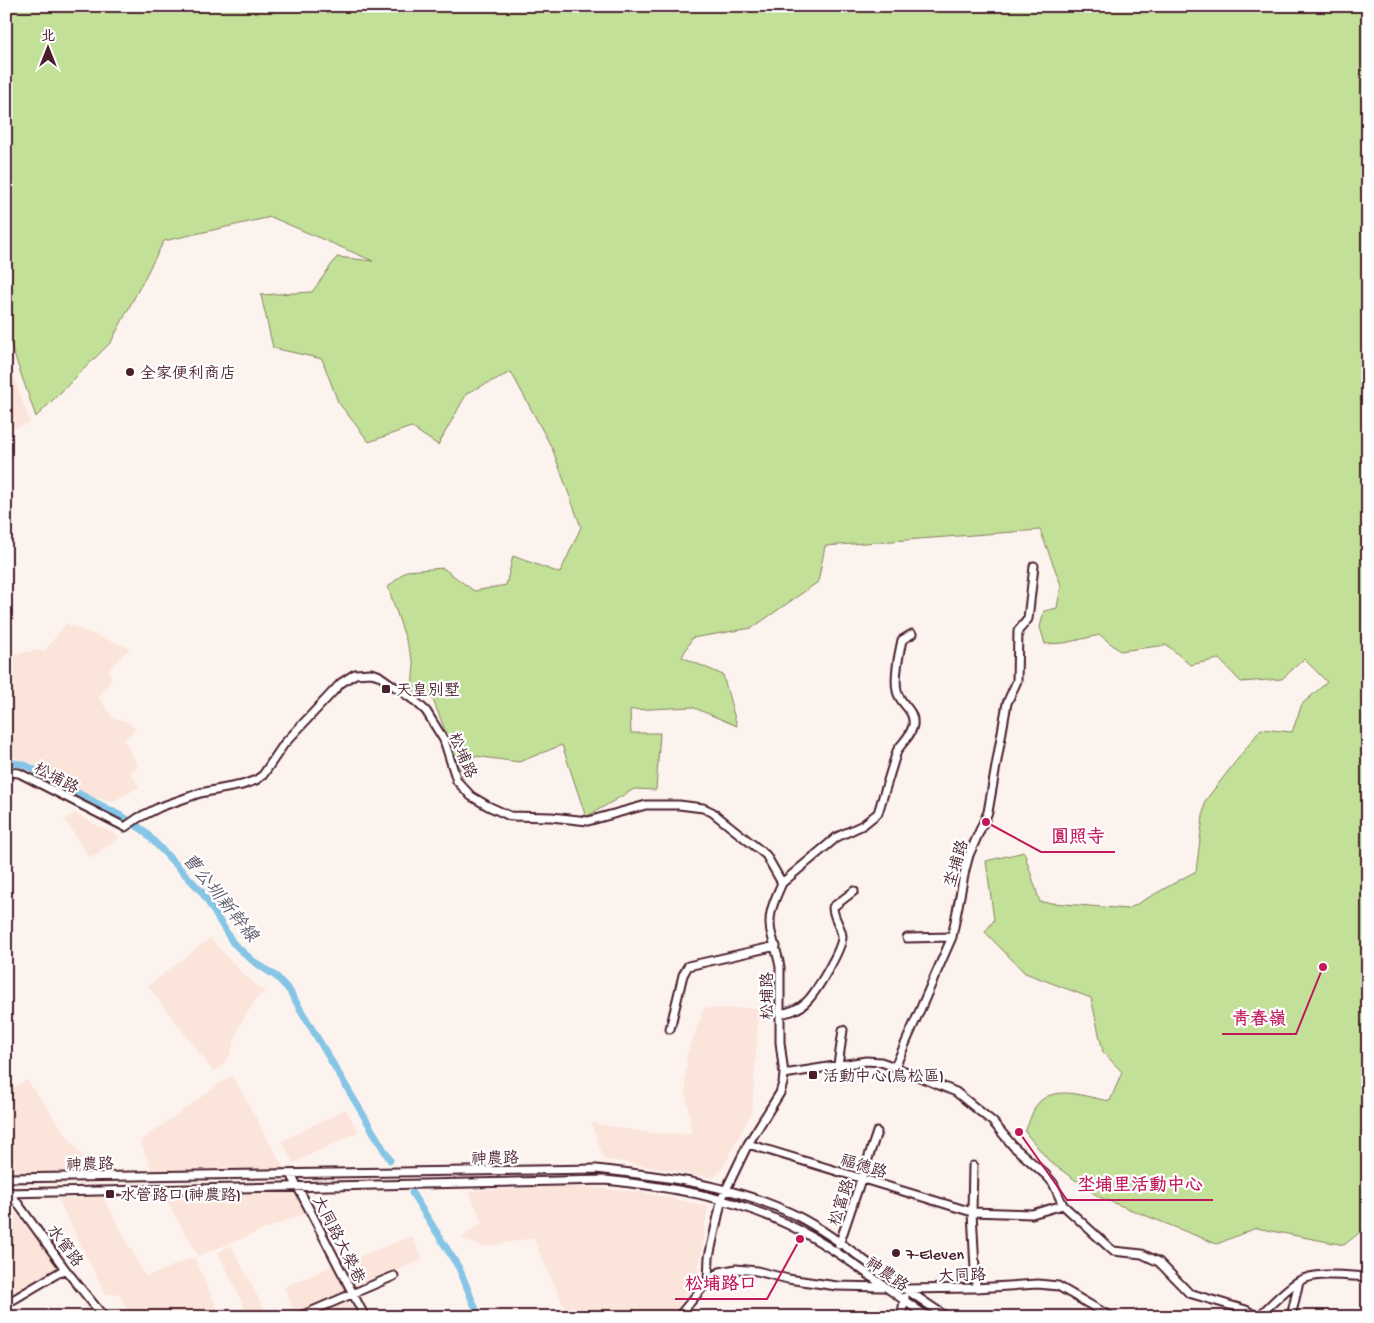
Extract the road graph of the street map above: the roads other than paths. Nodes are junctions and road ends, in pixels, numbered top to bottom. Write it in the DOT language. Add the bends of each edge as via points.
graph roads {
  1 [pos="1034,566"];
  2 [pos="912,634"];
  3 [pos="6,772"];
  4 [pos="782,883"];
  5 [pos="854,891"];
  6 [pos="952,937"];
  7 [pos="907,938"];
  8 [pos="776,946"];
  9 [pos="780,1014"];
  10 [pos="670,1029"];
  11 [pos="843,1030"];
  12 [pos="838,1065"];
  13 [pos="895,1067"];
  14 [pos="784,1074"];
  15 [pos="878,1132"];
  16 [pos="748,1144"];
  17 [pos="974,1166"];
  18 [pos="291,1174"];
  19 [pos="6,1178"];
  20 [pos="862,1179"];
  21 [pos="298,1186"];
  22 [pos="725,1190"];
  23 [pos="8,1192"];
  24 [pos="722,1198"];
  25 [pos="1063,1205"];
  26 [pos="972,1212"];
  27 [pos="841,1243"];
  28 [pos="835,1252"];
  29 [pos="65,1268"];
  30 [pos="394,1276"];
  31 [pos="1368,1277"];
  32 [pos="708,1281"];
  33 [pos="1299,1281"];
  34 [pos="884,1287"];
  35 [pos="976,1288"];
  36 [pos="905,1289"];
  37 [pos="352,1294"];
  38 [pos="904,1301"];
  39 [pos="6,1304"];
  40 [pos="104,1317"];
  41 [pos="298,1317"];
  42 [pos="365,1317"];
  43 [pos="678,1317"];
  44 [pos="901,1317"];
  45 [pos="928,1317"];
  46 [pos="947,1317"];
  47 [pos="1111,1317"];
  48 [pos="1258,1317"];
  49 [pos="1291,1317"];
  1 -- 6 [label="street, 坔埔路" via="1028,620 1018,631 1017,681 1007,703 988,812 969,855"];
  2 -- 4 [label="street" via="902,640 897,690 914,719 909,736 897,752 878,813 863,825 838,837"];
  3 -- 4 [label="street, 松埔路" via="19,773 126,827 160,807 200,793 256,780 284,744 341,683 355,674 371,673 426,711 444,740 457,781 470,796 497,811 510,816 588,821 646,805 703,808 766,855"];
  4 -- 8 [label="street, 松埔路" via="770,913"];
  5 -- 9 [label="street" via="833,907 842,942 826,971 807,1002"];
  6 -- 7 [label="street"];
  6 -- 13 [label="street, 坔埔路"];
  8 -- 9 [label="street, 松埔路" via="780,967"];
  8 -- 10 [label="street" via="688,966"];
  9 -- 14 [label="street, 松埔路"];
  11 -- 12 [label="street"];
  12 -- 13 [label="street" via="866,1061"];
  12 -- 14 [label="street"];
  13 -- 25 [label="street" via="956,1092 993,1122 1013,1146 1053,1183"];
  14 -- 16 [label="street, 松埔路" via="780,1093"];
  15 -- 20 [label="street, 松富路"];
  16 -- 20 [label="street, 福德路"];
  16 -- 22 [label="street, 松埔路"];
  17 -- 26 [label="street"];
  18 -- 19 [label="street, 神農路"];
  18 -- 21 [label="street, 大同路大榮巷"];
  18 -- 22 [label="street, 神農路" via="596,1169 658,1175"];
  20 -- 26 [label="street, 福德路"];
  20 -- 27 [label="street, 松富路"];
  21 -- 23 [label="street, 神農路"];
  21 -- 24 [label="street, 神農路" via="605,1180 657,1185"];
  21 -- 37 [label="street, 大同路大榮巷"];
  22 -- 24 [label="street, 松埔路"];
  22 -- 27 [label="street, 神農路" via="796,1216"];
  23 -- 29 [label="street, 水管路"];
  24 -- 28 [label="street, 神農路" via="790,1225"];
  24 -- 32 [label="street, 松埔路" via="709,1257"];
  25 -- 26 [label="street, 福德路" via="1032,1214"];
  25 -- 48 [label="street" via="1113,1251 1142,1254 1159,1262 1189,1293 1246,1310"];
  26 -- 35 [label="street"];
  27 -- 28 [label="street, 松富路"];
  27 -- 36 [label="street, 神農路"];
  28 -- 34 [label="street, 神農路"];
  29 -- 39 [label="street"];
  29 -- 40 [label="street, 水管路"];
  30 -- 37 [label="street"];
  31 -- 33 [label="street" via="1310,1276"];
  32 -- 34 [label="street, 大同路" via="720,1272 736,1269 837,1286"];
  32 -- 43 [label="street, 大同路"];
  33 -- 48 [label="street"];
  33 -- 49 [label="street"];
  34 -- 36 [label="street, 大同路"];
  34 -- 38 [label="street, 神農路"];
  35 -- 36 [label="street, 大同路"];
  35 -- 47 [label="street, 大同路" via="1058,1286"];
  36 -- 38 [label="street"];
  36 -- 46 [label="street, 神農路"];
  37 -- 41 [label="street"];
  37 -- 42 [label="street, 大同路大榮巷"];
  38 -- 44 [label="street"];
  38 -- 45 [label="street, 神農路"];
}
